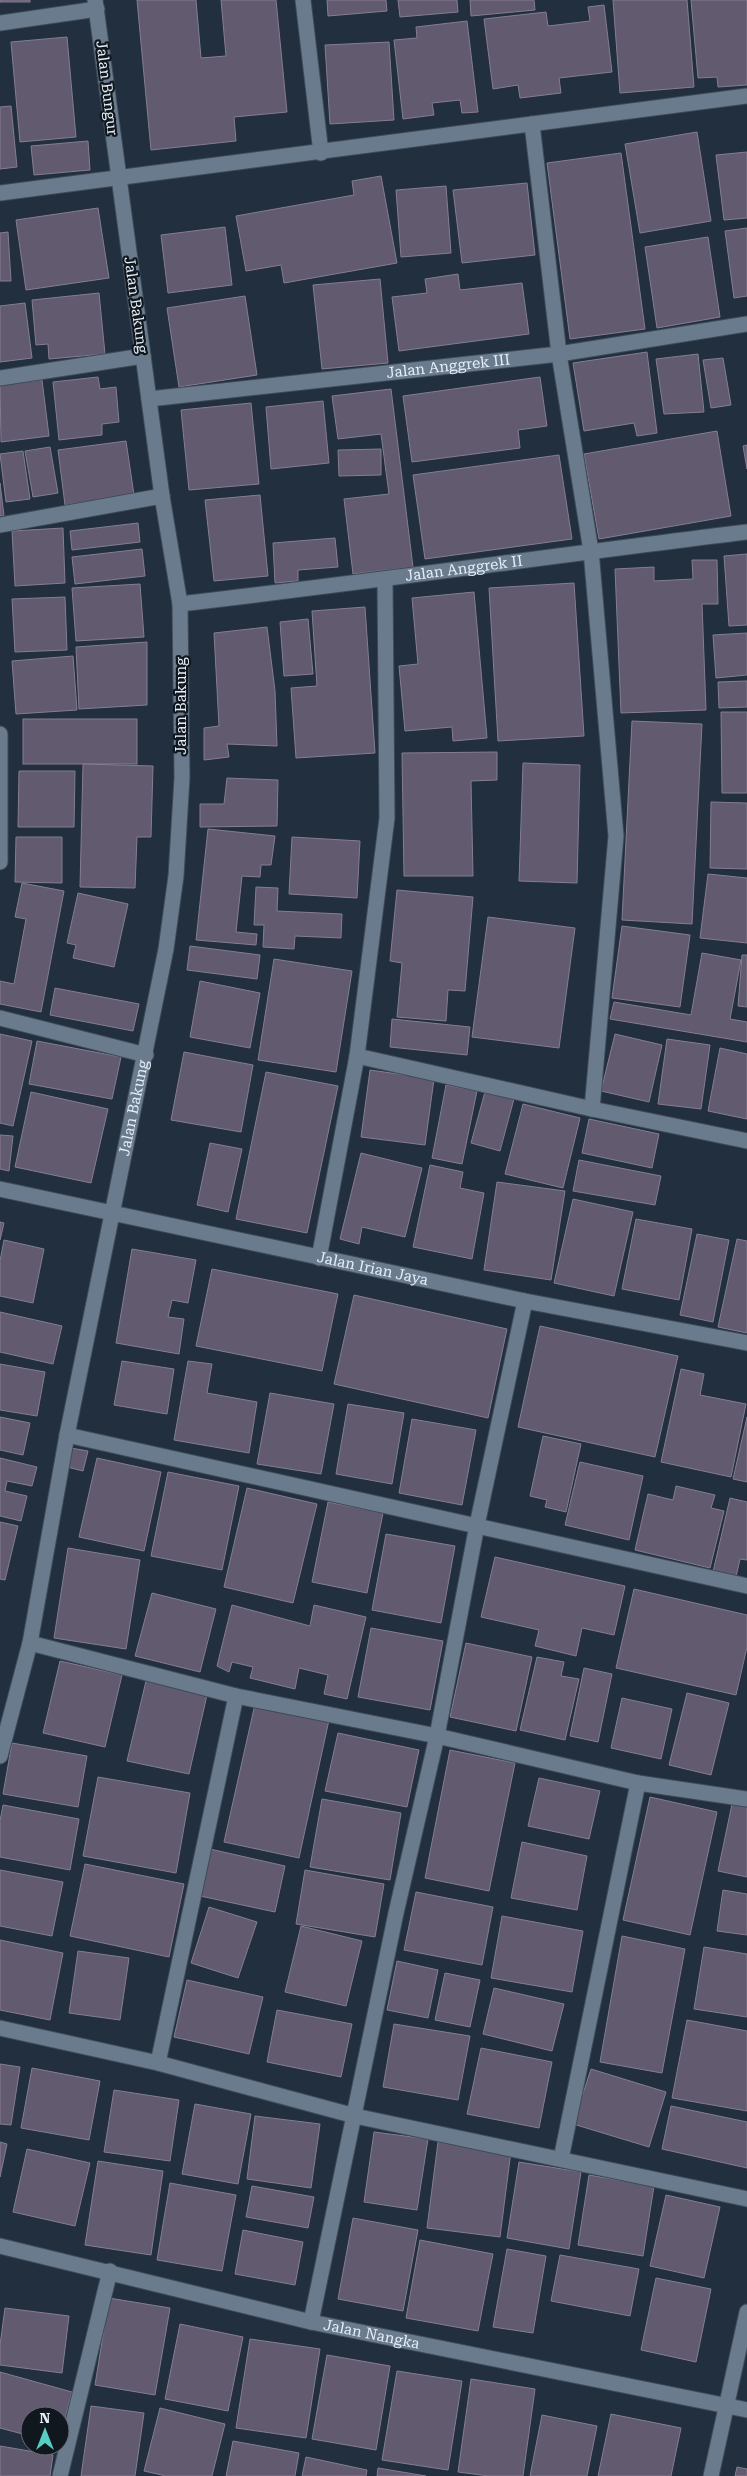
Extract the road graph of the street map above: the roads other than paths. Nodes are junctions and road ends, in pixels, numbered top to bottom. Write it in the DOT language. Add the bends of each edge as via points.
graph roads {
  1 [pos="303,0"];
  2 [pos="96,5"];
  3 [pos="0,23"];
  4 [pos="747,96"];
  5 [pos="532,124"];
  6 [pos="321,153"];
  7 [pos="119,176"];
  8 [pos="0,194"];
  9 [pos="121,199"];
  10 [pos="747,324"];
  11 [pos="560,354"];
  12 [pos="143,356"];
  13 [pos="0,378"];
  14 [pos="149,400"];
  15 [pos="162,496"];
  16 [pos="0,525"];
  17 [pos="747,532"];
  18 [pos="591,551"];
  19 [pos="385,581"];
  20 [pos="180,604"];
  21 [pos="0,734"];
  22 [pos="0,862"];
  23 [pos="0,1018"];
  24 [pos="146,1055"];
  25 [pos="357,1056"];
  26 [pos="592,1110"];
  27 [pos="747,1141"];
  28 [pos="0,1189"];
  29 [pos="112,1212"];
  30 [pos="319,1258"];
  31 [pos="525,1301"];
  32 [pos="747,1343"];
  33 [pos="67,1435"];
  34 [pos="478,1525"];
  35 [pos="747,1586"];
  36 [pos="30,1643"];
  37 [pos="236,1696"];
  38 [pos="437,1736"];
  39 [pos="0,1756"];
  40 [pos="638,1783"];
  41 [pos="747,1800"];
  42 [pos="0,2028"];
  43 [pos="158,2063"];
  44 [pos="355,2116"];
  45 [pos="561,2159"];
  46 [pos="747,2198"];
  47 [pos="0,2246"];
  48 [pos="110,2272"];
  49 [pos="747,2312"];
  50 [pos="312,2322"];
  51 [pos="727,2406"];
  52 [pos="747,2410"];
  53 [pos="60,2476"];
  54 [pos="711,2476"];
  1 -- 6 [label="street"];
  2 -- 3 [label="street"];
  2 -- 7 [label="street, Jalan Bungur"];
  4 -- 5 [label="street"];
  5 -- 6 [label="street"];
  5 -- 11 [label="street"];
  6 -- 7 [label="street"];
  7 -- 8 [label="street"];
  7 -- 9 [label="street, Jalan Bungur"];
  9 -- 12 [label="street, Jalan Bakung"];
  10 -- 11 [label="street, Jalan Anggrek III"];
  11 -- 14 [label="street, Jalan Anggrek III"];
  11 -- 18 [label="street"];
  12 -- 13 [label="street"];
  12 -- 14 [label="street, Jalan Bakung"];
  14 -- 15 [label="street, Jalan Bakung"];
  15 -- 16 [label="street"];
  15 -- 20 [label="street, Jalan Bakung"];
  17 -- 18 [label="street, Jalan Anggrek II"];
  18 -- 19 [label="street, Jalan Anggrek II"];
  18 -- 26 [label="street" via="616,836"];
  19 -- 20 [label="street, Jalan Anggrek II"];
  19 -- 25 [label="street" via="387,818"];
  20 -- 24 [label="street, Jalan Bakung" via="182,778 176,876"];
  21 -- 22 [label="street"];
  23 -- 24 [label="street"];
  24 -- 29 [label="street, Jalan Bakung"];
  25 -- 26 [label="street"];
  25 -- 30 [label="street"];
  26 -- 27 [label="street"];
  28 -- 29 [label="street, Jalan Irian Jaya"];
  29 -- 30 [label="street, Jalan Irian Jaya"];
  29 -- 33 [label="street, Jalan Bakung"];
  30 -- 31 [label="street, Jalan Irian Jaya"];
  31 -- 32 [label="street, Jalan Irian Jaya"];
  31 -- 34 [label="street"];
  33 -- 34 [label="street"];
  33 -- 36 [label="street, Jalan Bakung"];
  34 -- 35 [label="street"];
  34 -- 38 [label="street"];
  36 -- 37 [label="street"];
  36 -- 39 [label="street, Jalan Bakung"];
  37 -- 38 [label="street"];
  37 -- 43 [label="street"];
  38 -- 40 [label="street"];
  38 -- 44 [label="street" via="396,1913"];
  40 -- 41 [label="street"];
  40 -- 45 [label="street"];
  42 -- 43 [label="street"];
  43 -- 44 [label="street"];
  44 -- 45 [label="street"];
  44 -- 50 [label="street"];
  45 -- 46 [label="street"];
  47 -- 48 [label="street, Jalan Nangka"];
  48 -- 50 [label="street, Jalan Nangka"];
  48 -- 53 [label="street"];
  49 -- 51 [label="street"];
  50 -- 51 [label="street, Jalan Nangka"];
  51 -- 52 [label="street, Jalan Nangka"];
  51 -- 54 [label="street"];
}
